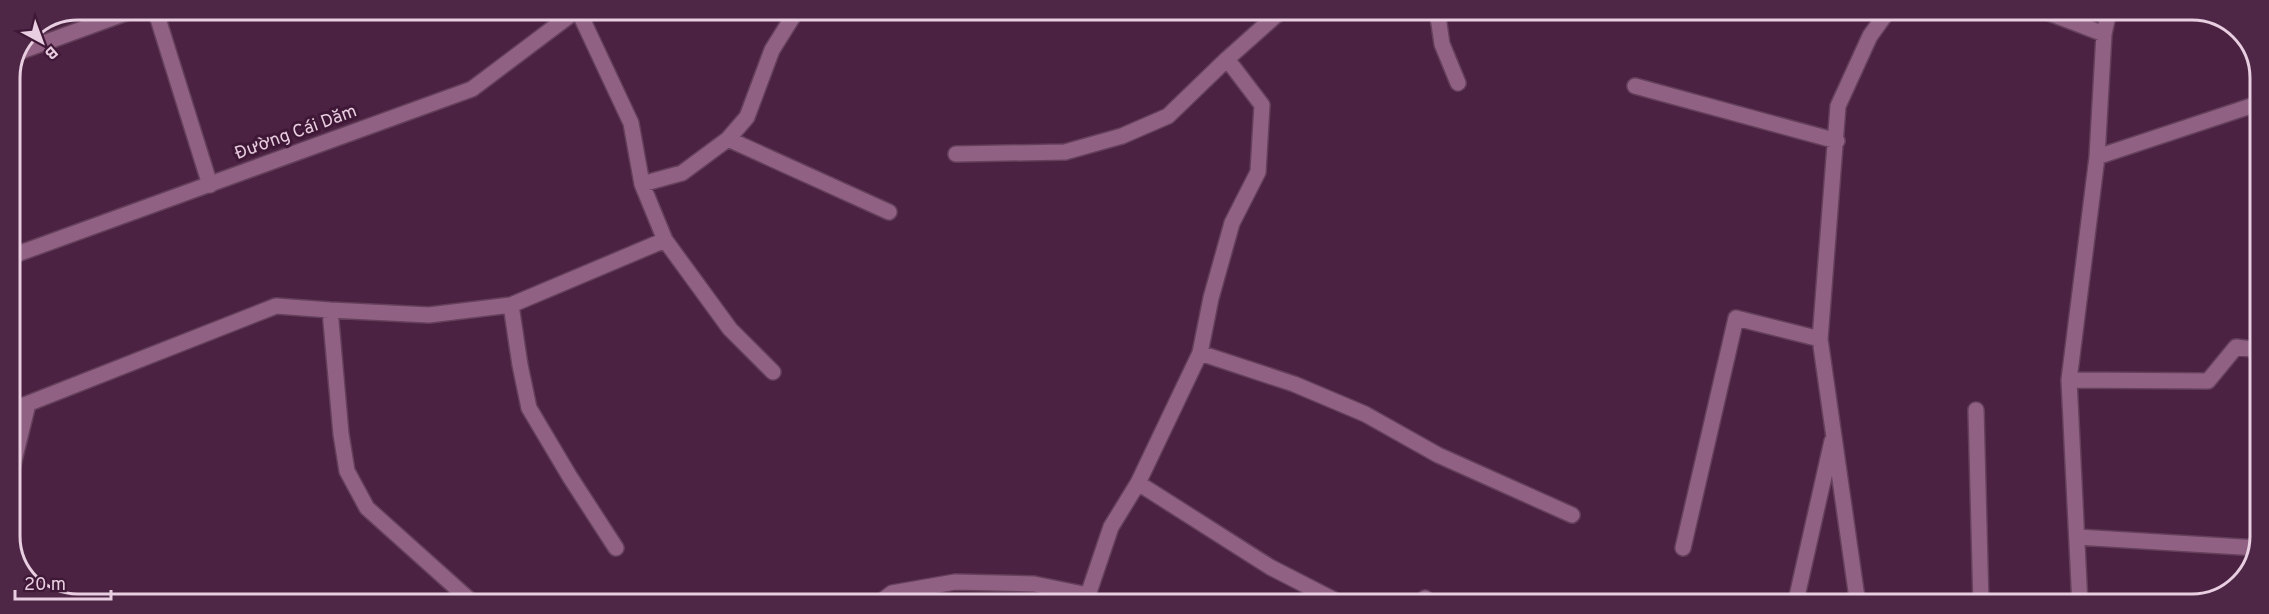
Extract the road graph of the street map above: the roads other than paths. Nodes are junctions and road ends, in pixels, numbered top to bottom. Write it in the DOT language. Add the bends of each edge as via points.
graph roads {
  1 [pos="107,20"];
  2 [pos="158,20"];
  3 [pos="565,20"];
  4 [pos="583,20"];
  5 [pos="791,20"];
  6 [pos="1271,20"];
  7 [pos="1438,20"];
  8 [pos="1882,20"];
  9 [pos="2067,20"];
  10 [pos="2107,20"];
  11 [pos="2104,34"];
  12 [pos="27,49"];
  13 [pos="1227,59"];
  14 [pos="1458,83"];
  15 [pos="1635,86"];
  16 [pos="2249,107"];
  17 [pos="728,139"];
  18 [pos="1837,141"];
  19 [pos="956,154"];
  20 [pos="2097,157"];
  21 [pos="642,184"];
  22 [pos="210,185"];
  23 [pos="889,212"];
  24 [pos="666,240"];
  25 [pos="20,253"];
  26 [pos="511,305"];
  27 [pos="330,310"];
  28 [pos="1820,339"];
  29 [pos="2250,349"];
  30 [pos="1200,353"];
  31 [pos="773,372"];
  32 [pos="2069,380"];
  33 [pos="28,404"];
  34 [pos="20,407"];
  35 [pos="1976,410"];
  36 [pos="1834,429"];
  37 [pos="20,436"];
  38 [pos="1138,483"];
  39 [pos="1572,515"];
  40 [pos="2077,537"];
  41 [pos="2249,547"];
  42 [pos="616,548"];
  43 [pos="1683,548"];
  44 [pos="463,594"];
  45 [pos="891,594"];
  46 [pos="1071,594"];
  47 [pos="1091,594"];
  48 [pos="1323,594"];
  49 [pos="1797,594"];
  50 [pos="1856,594"];
  51 [pos="1981,594"];
  52 [pos="2080,594"];
  1 -- 12 [label="street"];
  2 -- 22 [label="street"];
  3 -- 22 [label="street, Đường Cái Dăm" via="472,89"];
  4 -- 21 [label="street" via="631,123"];
  5 -- 17 [label="street" via="772,50 747,117"];
  6 -- 13 [label="street"];
  7 -- 14 [label="street" via="1442,44"];
  8 -- 18 [label="street" via="1870,36 1838,106"];
  9 -- 11 [label="street"];
  10 -- 11 [label="street"];
  11 -- 20 [label="street"];
  13 -- 19 [label="street" via="1168,116 1122,136 1065,152"];
  13 -- 30 [label="street" via="1262,105 1258,172 1232,223"];
  15 -- 18 [label="street"];
  16 -- 20 [label="street"];
  17 -- 21 [label="street" via="682,173"];
  17 -- 23 [label="street"];
  18 -- 28 [label="street"];
  20 -- 32 [label="street"];
  21 -- 24 [label="street"];
  22 -- 25 [label="street, Đường Cái Dăm"];
  24 -- 26 [label="street"];
  24 -- 31 [label="street" via="730,329"];
  26 -- 27 [label="street" via="429,315"];
  26 -- 42 [label="street" via="529,408"];
  27 -- 33 [label="street" via="276,306"];
  27 -- 44 [label="street" via="347,471 367,508"];
  28 -- 36 [label="street"];
  28 -- 43 [label="street" via="1736,318"];
  29 -- 32 [label="street" via="2236,347 2208,381"];
  30 -- 38 [label="street"];
  30 -- 39 [label="street" via="1294,384 1365,414 1438,455"];
  32 -- 40 [label="street"];
  33 -- 34 [label="street"];
  33 -- 37 [label="street"];
  35 -- 51 [label="street"];
  36 -- 49 [label="street"];
  36 -- 50 [label="street"];
  38 -- 47 [label="street" via="1111,527"];
  38 -- 48 [label="street" via="1270,567"];
  40 -- 41 [label="street"];
  40 -- 52 [label="street"];
  45 -- 46 [label="street" via="956,582 1034,584"];
}
